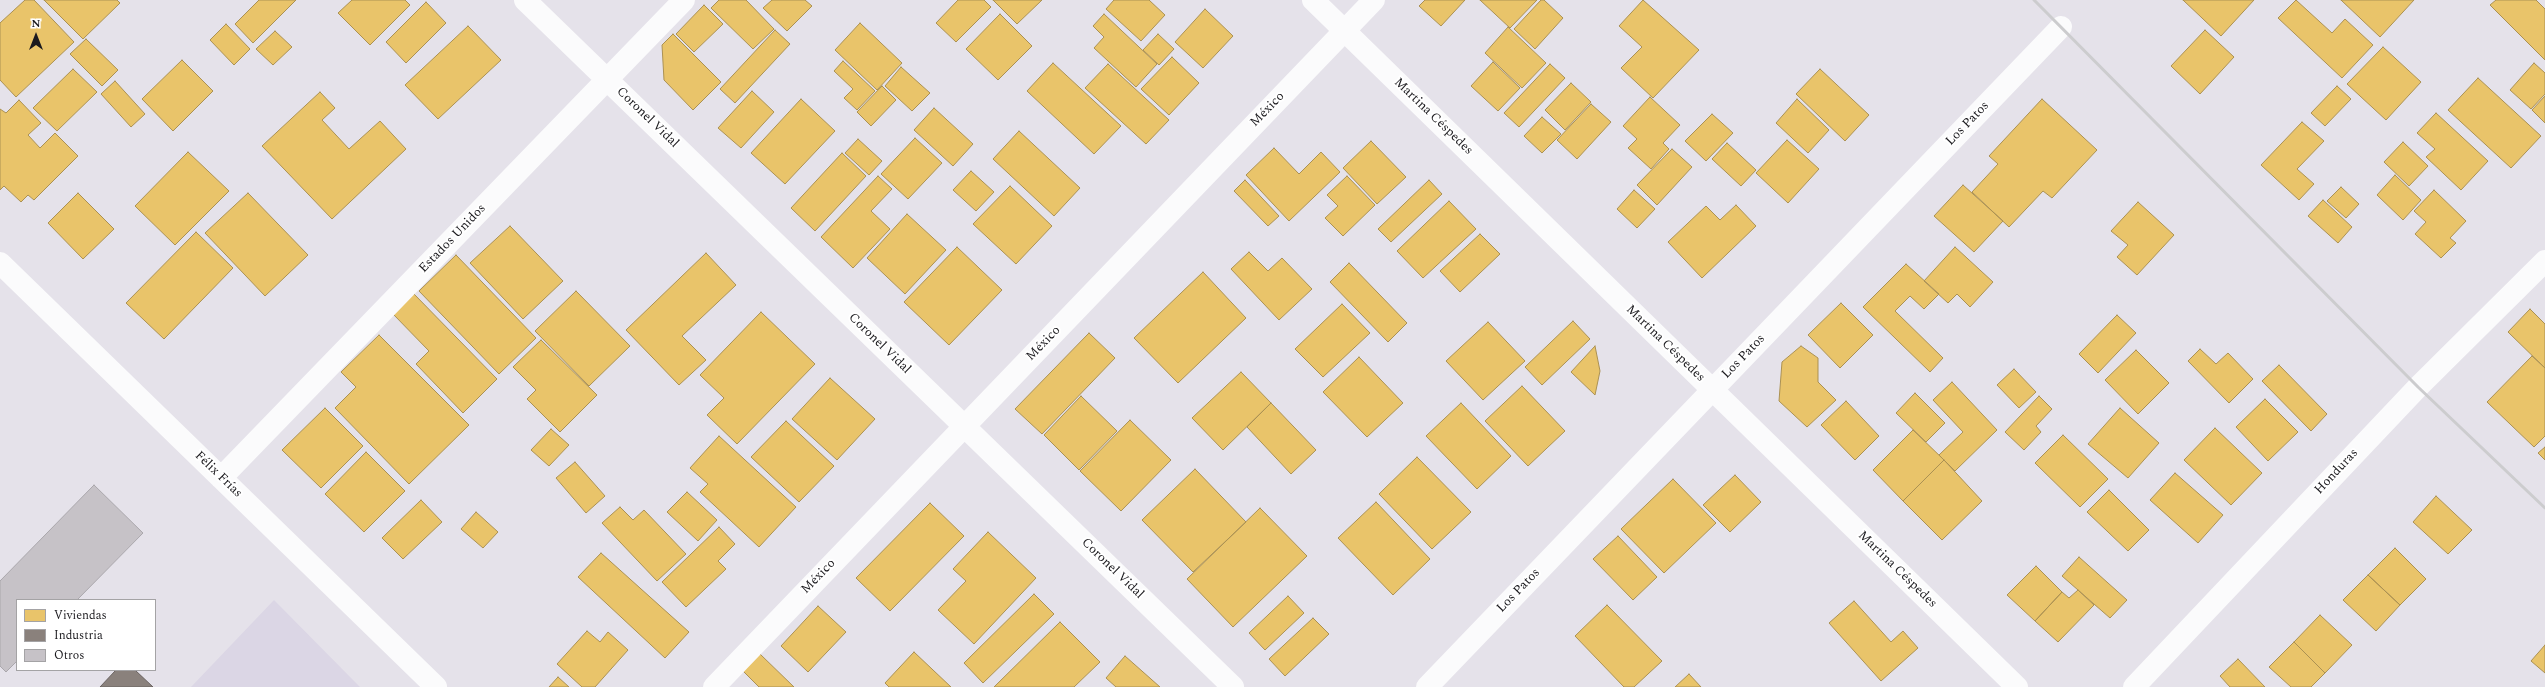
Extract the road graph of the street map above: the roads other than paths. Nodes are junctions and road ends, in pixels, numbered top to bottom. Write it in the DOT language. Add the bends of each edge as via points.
graph roads {
  1 [pos="525,0"];
  2 [pos="684,0"];
  3 [pos="1313,0"];
  4 [pos="1374,0"];
  5 [pos="2061,28"];
  6 [pos="1344,31"];
  7 [pos="607,80"];
  8 [pos="2545,261"];
  9 [pos="0,263"];
  10 [pos="1713,390"];
  11 [pos="964,426"];
  12 [pos="221,478"];
  13 [pos="436,687"];
  14 [pos="714,687"];
  15 [pos="1233,687"];
  16 [pos="1427,687"];
  17 [pos="2017,687"];
  18 [pos="2134,687"];
  1 -- 7 [label="street, Coronel Vidal"];
  2 -- 7 [label="street, Estados Unidos"];
  3 -- 6 [label="street, Martina Céspedes"];
  4 -- 6 [label="street, México"];
  5 -- 10 [label="street, Los Patos"];
  6 -- 10 [label="street, Martina Céspedes"];
  6 -- 11 [label="street, México"];
  7 -- 11 [label="street, Coronel Vidal"];
  7 -- 12 [label="street, Estados Unidos"];
  8 -- 18 [label="street, Honduras" via="2418,387"];
  9 -- 12 [label="street, Félix Frías"];
  10 -- 16 [label="street, Los Patos"];
  10 -- 17 [label="street, Martina Céspedes"];
  11 -- 14 [label="street, México"];
  11 -- 15 [label="street, Coronel Vidal"];
  12 -- 13 [label="street, Félix Frías"];
}
